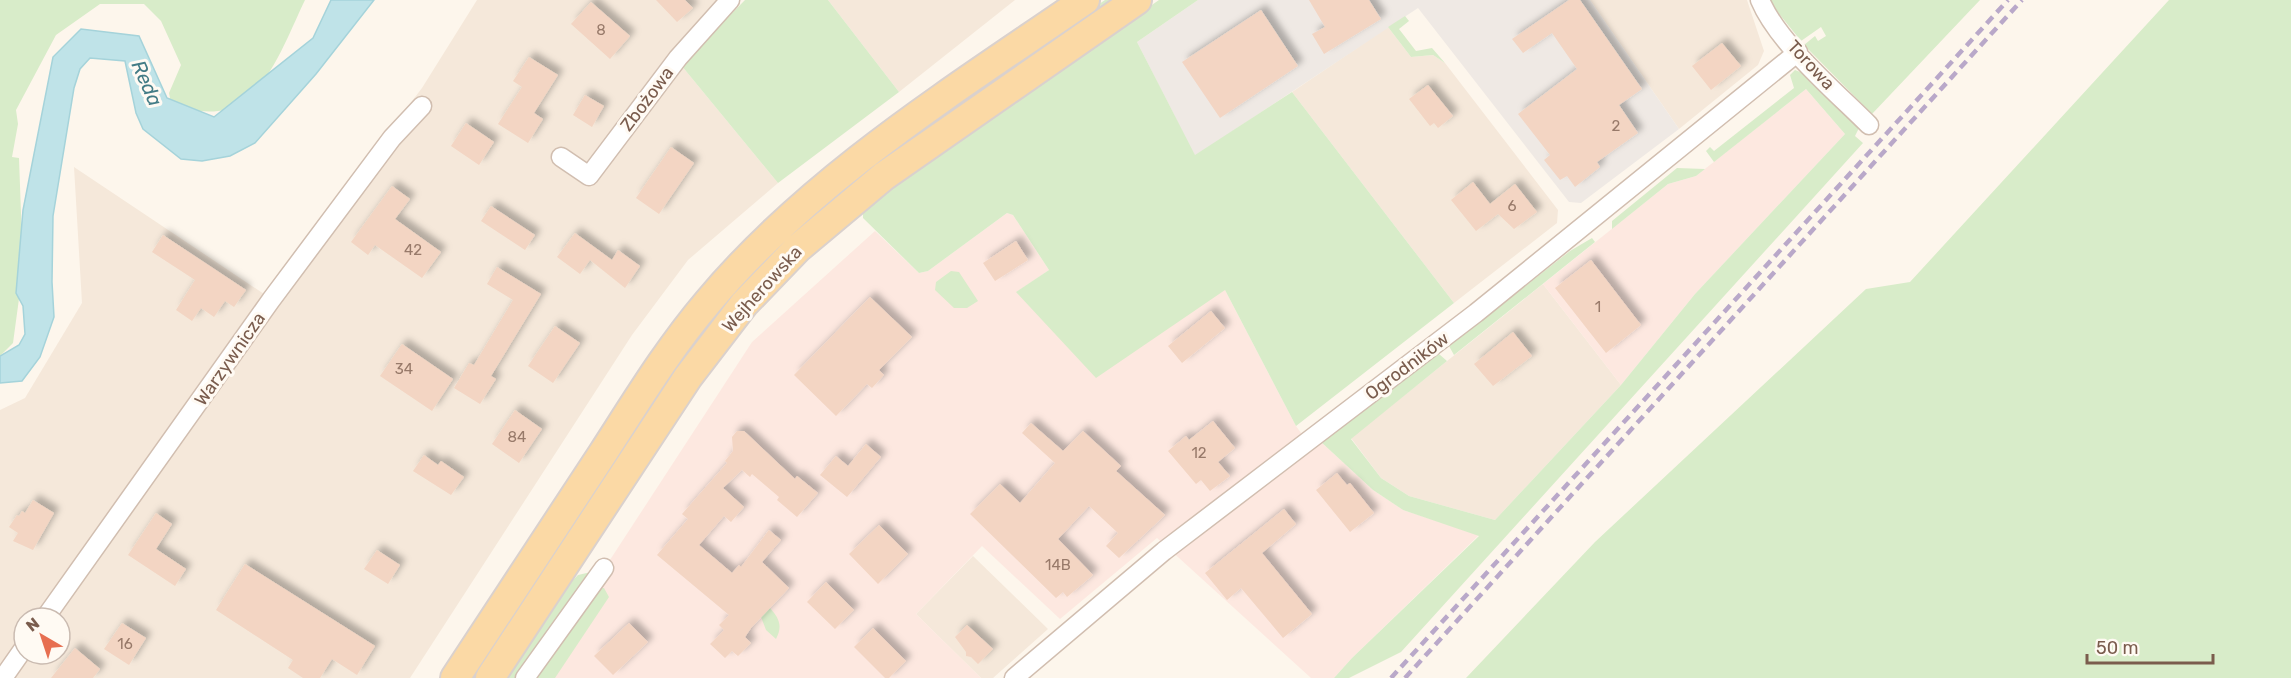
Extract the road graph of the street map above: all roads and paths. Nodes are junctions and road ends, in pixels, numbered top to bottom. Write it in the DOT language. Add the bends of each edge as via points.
graph roads {
  1 [pos="730,0"];
  2 [pos="1085,0"];
  3 [pos="1137,0"];
  4 [pos="1760,0"];
  5 [pos="1798,52"];
  6 [pos="422,106"];
  7 [pos="1869,125"];
  8 [pos="561,157"];
  9 [pos="604,568"];
  10 [pos="54,606"];
  11 [pos="12,665"];
  12 [pos="3,678"];
  13 [pos="455,678"];
  14 [pos="490,678"];
  15 [pos="525,678"];
  16 [pos="1014,678"];
  1 -- 8 [label="street, Zbożowa" via="678,58 589,176"];
  2 -- 13 [label="main road, Wejherowska" via="833,181 761,245 708,302 661,365"];
  3 -- 14 [label="main road, Wejherowska" via="884,176 790,256 744,304 688,377"];
  4 -- 5 [label="street, Torowa" via="1767,16"];
  5 -- 7 [label="street, Torowa"];
  5 -- 16 [label="street, Ogrodników" via="1476,313 1164,551"];
  6 -- 10 [label="street, Warzywnicza" via="392,138 271,300"];
  9 -- 15 [label="street"];
  11 -- 12 [label="street"];
}
